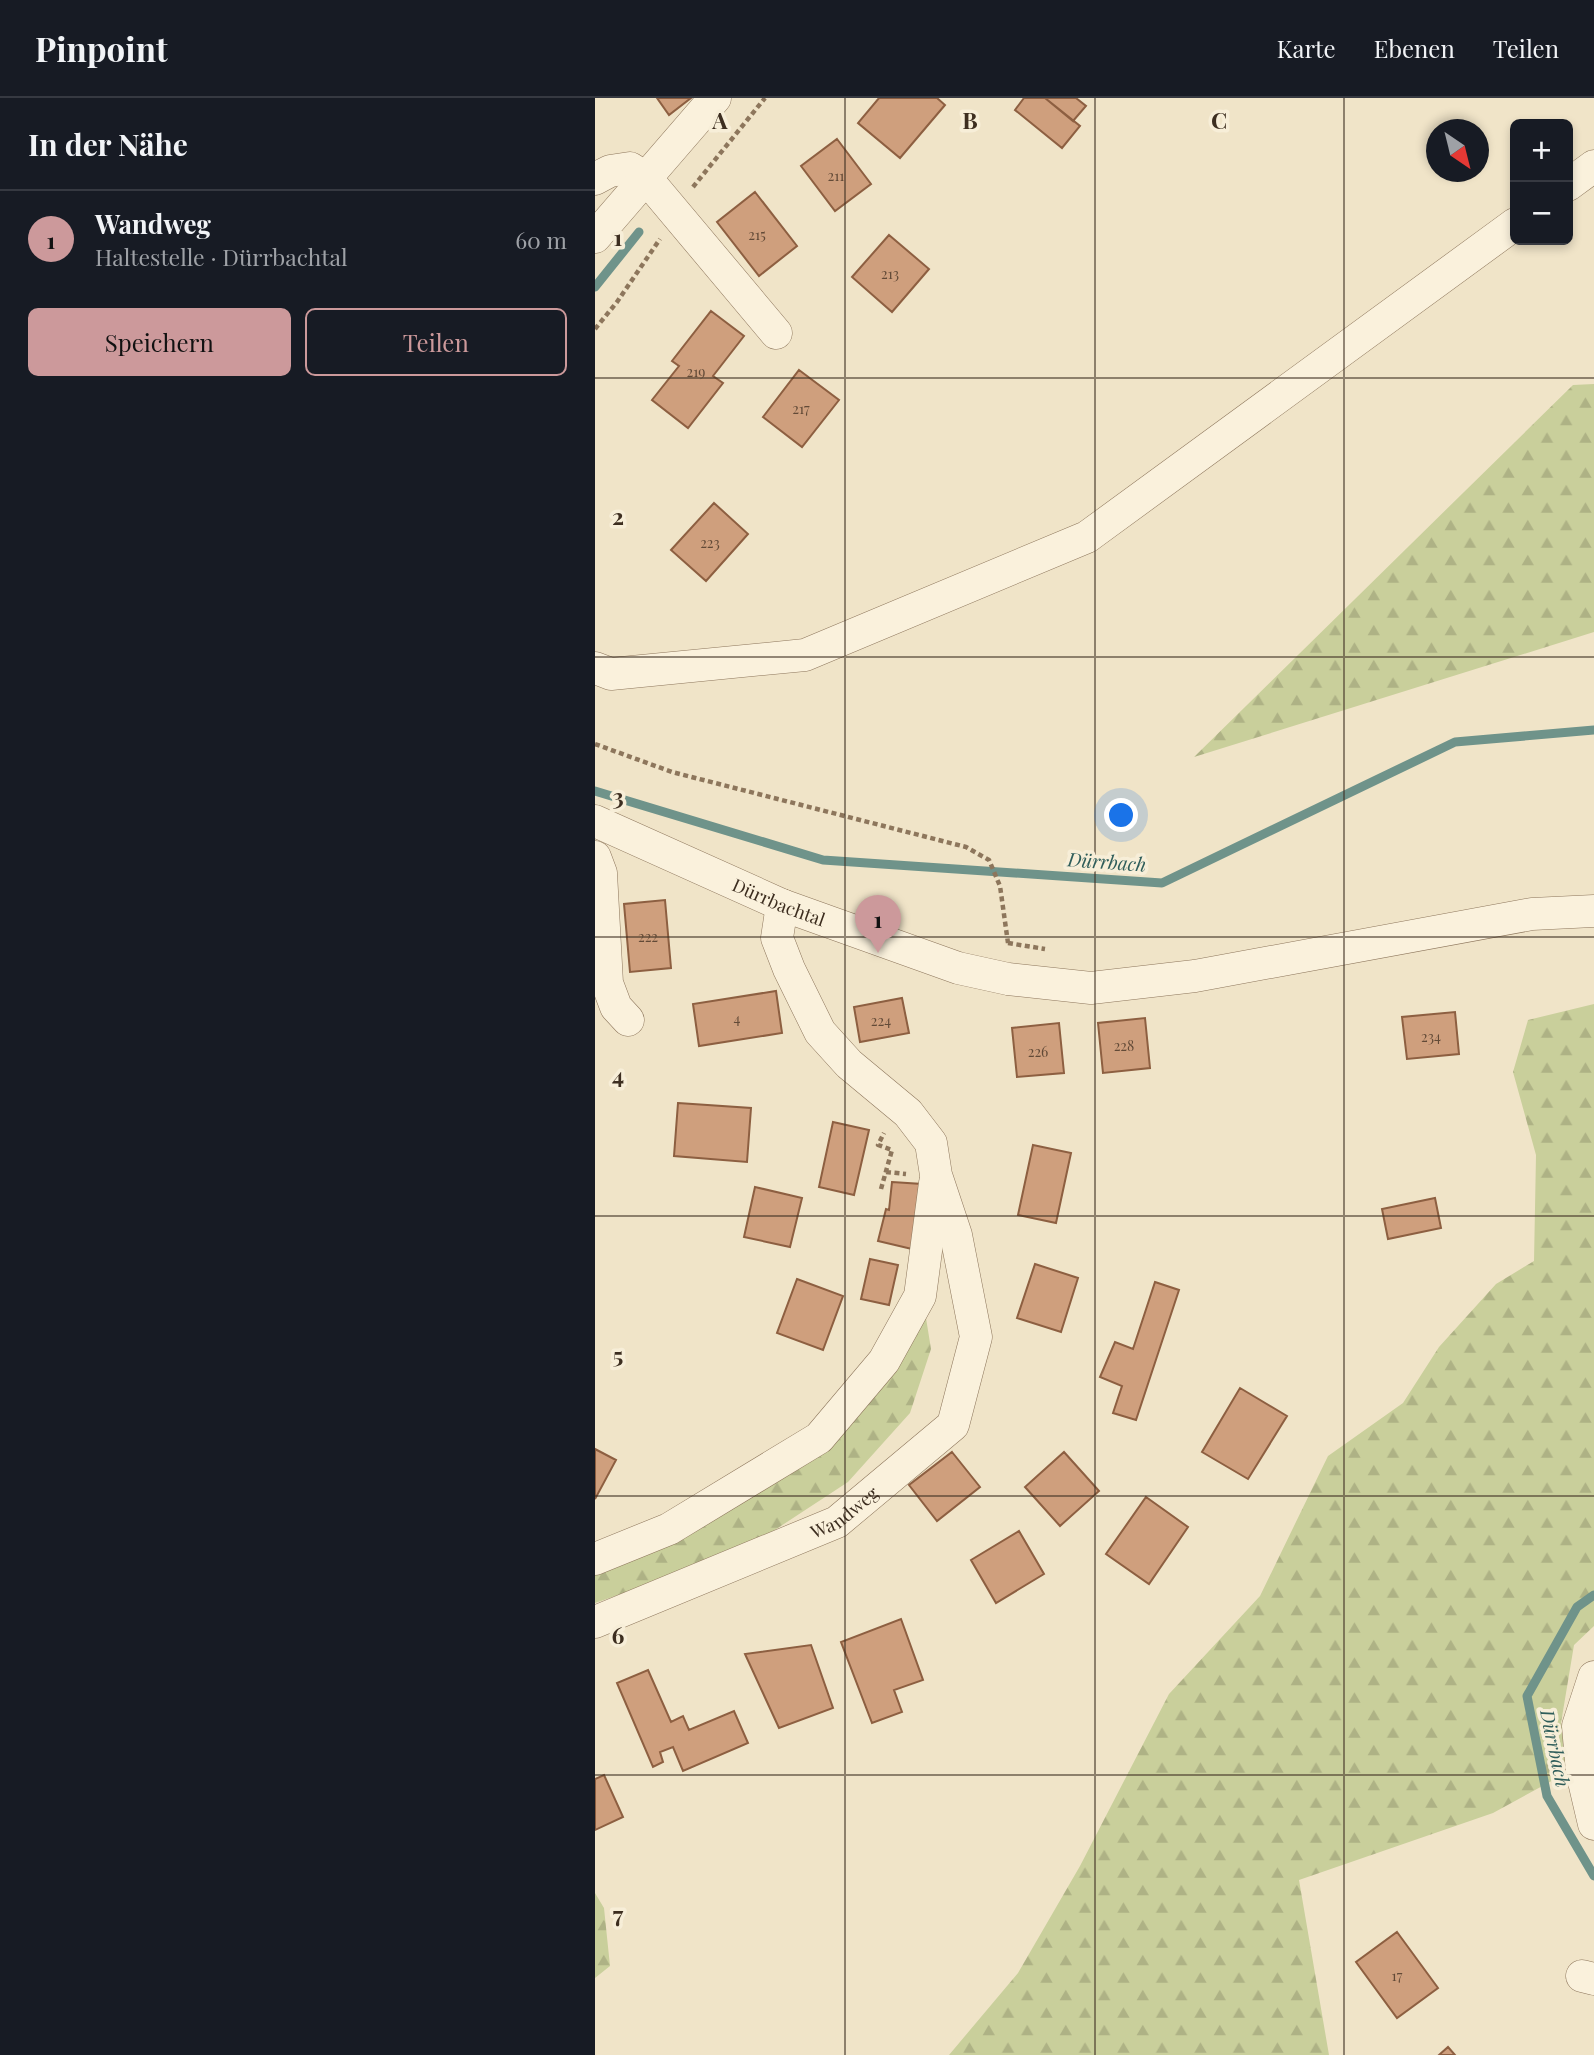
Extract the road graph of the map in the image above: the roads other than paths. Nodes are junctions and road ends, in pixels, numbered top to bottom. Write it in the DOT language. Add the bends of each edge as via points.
graph roads {
  1 [pos="715,98"];
  2 [pos="1594,166"];
  3 [pos="646,178"];
  4 [pos="595,179"];
  5 [pos="1572,182"];
  6 [pos="1510,228"];
  7 [pos="595,237"];
  8 [pos="776,333"];
  9 [pos="595,668"];
  10 [pos="595,821"];
  11 [pos="595,857"];
  12 [pos="782,905"];
  13 [pos="1594,911"];
  14 [pos="628,1020"];
  15 [pos="936,1175"];
  16 [pos="595,1559"];
  17 [pos="595,1622"];
  18 [pos="1594,1677"];
  19 [pos="1594,1824"];
  1 -- 3 [label="street"];
  2 -- 5 [label="street"];
  3 -- 4 [label="street" via="630,168"];
  3 -- 7 [label="street"];
  3 -- 8 [label="street"];
  6 -- 9 [label="street" via="1087,537 805,655 611,674"];
  10 -- 12 [label="street, Dürrbachtal"];
  11 -- 14 [label="street" via="601,873 607,983 616,1007"];
  12 -- 13 [label="street, Dürrbachtal" via="957,968 1091,988 1195,976 1532,914"];
  12 -- 15 [label="street, Wandweg" via="778,938 820,1032 849,1064 908,1113 930,1143"];
  15 -- 16 [label="street, Wandweg" via="920,1296 884,1361 819,1438 669,1528"];
  15 -- 17 [label="street, Wandweg" via="956,1236 976,1337 953,1425 837,1522"];
  18 -- 19 [label="street" via="1579,1726 1582,1773"];
}
